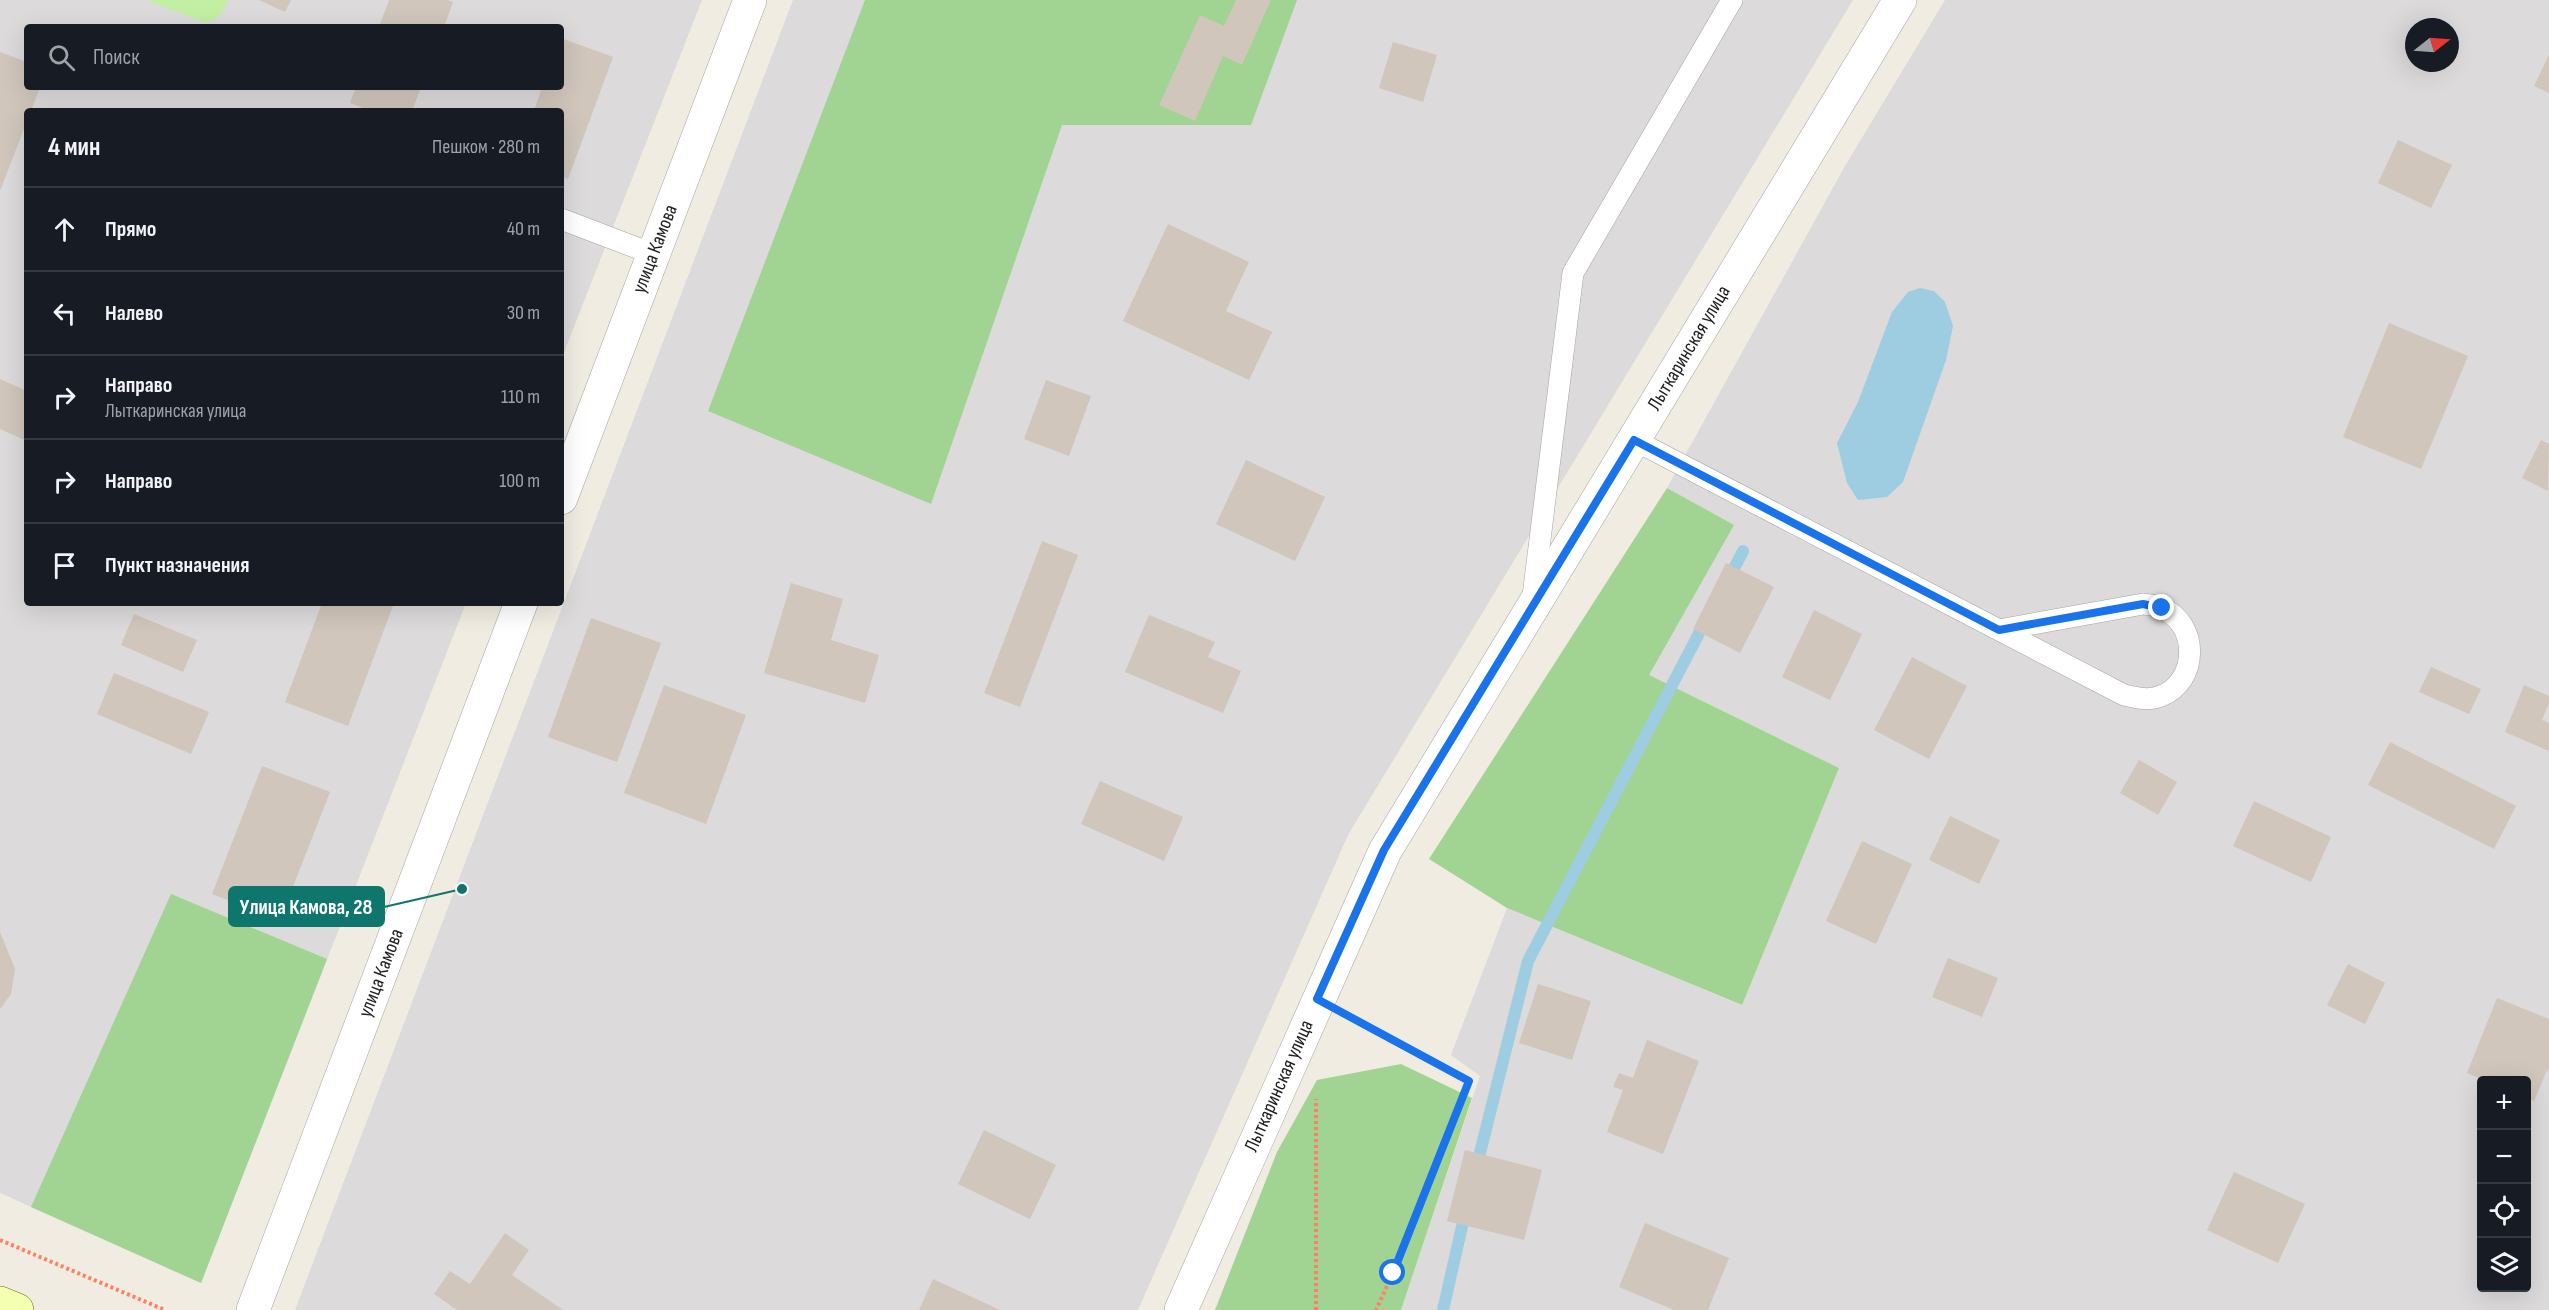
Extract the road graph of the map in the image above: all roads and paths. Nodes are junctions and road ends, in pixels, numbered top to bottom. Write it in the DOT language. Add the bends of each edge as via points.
graph roads {
  1 [pos="750,0"];
  2 [pos="1732,0"];
  3 [pos="1900,0"];
  4 [pos="564,220"];
  5 [pos="653,254"];
  6 [pos="1634,440"];
  7 [pos="564,490"];
  8 [pos="1532,605"];
  9 [pos="520,606"];
  10 [pos="1999,630"];
  11 [pos="1317,999"];
  12 [pos="1317,1092"];
  13 [pos="0,1240"];
  14 [pos="0,1303"];
  15 [pos="17,1310"];
  16 [pos="165,1310"];
  17 [pos="253,1310"];
  18 [pos="1181,1310"];
  19 [pos="1316,1310"];
  20 [pos="1376,1310"];
  1 -- 5 [label="street, улица Камова"];
  2 -- 8 [label="lane" via="1573,273"];
  3 -- 6 [label="street, Лыткаринская улица"];
  4 -- 5 [label="lane"];
  5 -- 7 [label="street, улица Камова"];
  6 -- 8 [label="street, Лыткаринская улица"];
  6 -- 10 [label="lane"];
  8 -- 11 [label="street, Лыткаринская улица" via="1384,850"];
  9 -- 17 [label="street, улица Камова"];
  10 -- 10 [label="lane" via="2143,604 2162,608 2177,618 2187,634 2191,652 2187,670 2176,686 2161,696 2142,699 2124,696"];
  11 -- 18 [label="street, Лыткаринская улица"];
  11 -- 20 [label="path" via="1469,1081"];
  12 -- 19 [label="path"];
  13 -- 16 [label="path"];
  14 -- 15 [label="street"];
}
